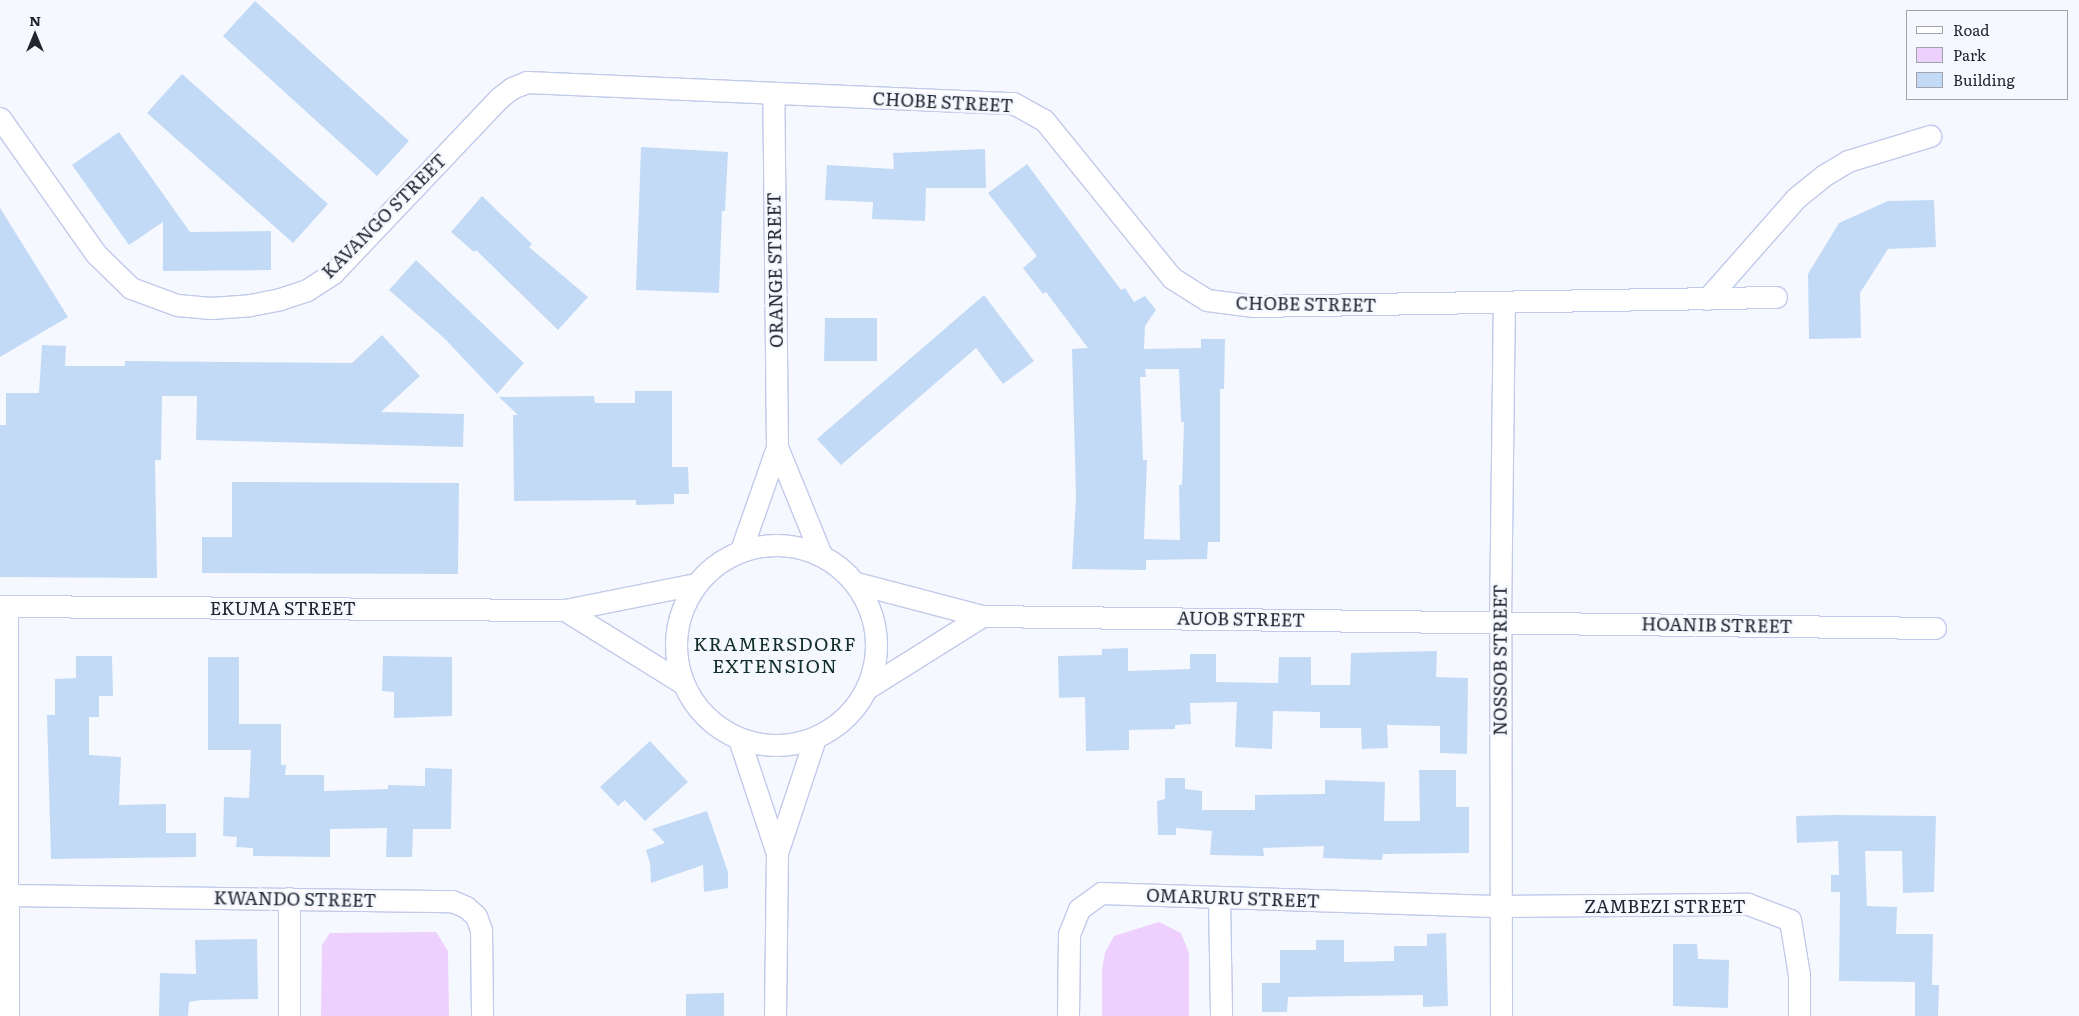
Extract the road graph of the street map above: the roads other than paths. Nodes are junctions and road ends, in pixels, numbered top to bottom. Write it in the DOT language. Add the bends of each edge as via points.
graph roads {
  1 [pos="773,93"];
  2 [pos="0,118"];
  3 [pos="1930,136"];
  4 [pos="1776,297"];
  5 [pos="1707,300"];
  6 [pos="1504,304"];
  7 [pos="777,447"];
  8 [pos="741,550"];
  9 [pos="822,555"];
  10 [pos="856,583"];
  11 [pos="695,584"];
  12 [pos="4,606"];
  13 [pos="565,610"];
  14 [pos="982,616"];
  15 [pos="1500,622"];
  16 [pos="1935,628"];
  17 [pos="681,682"];
  18 [pos="868,688"];
  19 [pos="814,738"];
  20 [pos="739,739"];
  21 [pos="777,852"];
  22 [pos="8,895"];
  23 [pos="289,898"];
  24 [pos="1219,898"];
  25 [pos="1501,906"];
  26 [pos="8,1016"];
  27 [pos="290,1016"];
  28 [pos="482,1016"];
  29 [pos="775,1016"];
  30 [pos="1068,1016"];
  31 [pos="1222,1016"];
  32 [pos="1501,1016"];
  33 [pos="1799,1016"];
  1 -- 2 [label="street, KAVANGO STREET" via="527,82 512,88 333,273 307,290 280,300 211,308 176,305 130,288 96,254"];
  1 -- 6 [label="street, CHOBE STREET" via="1013,104 1027,108 1044,120 1172,278 1207,300 1254,306"];
  1 -- 7 [label="street, ORANGE STREET"];
  3 -- 5 [label="street" via="1848,161 1822,176 1796,198"];
  4 -- 5 [label="street, CHOBE STREET"];
  5 -- 6 [label="street, CHOBE STREET"];
  6 -- 15 [label="street, NOSSOB STREET"];
  7 -- 8 [label="street, ORANGE STREET"];
  7 -- 9 [label="street, ORANGE STREET"];
  8 -- 9 [label="street" via="768,544 796,546"];
  8 -- 11 [label="street" via="716,563"];
  9 -- 10 [label="street"];
  10 -- 14 [label="street, AUOB STREET"];
  10 -- 18 [label="street" via="870,607 876,634 876,661"];
  11 -- 13 [label="street, EKUMA STREET"];
  11 -- 17 [label="street" via="679,614 676,631 674,648"];
  12 -- 13 [label="street, EKUMA STREET"];
  12 -- 22 [label="street"];
  13 -- 17 [label="street"];
  14 -- 15 [label="street, AUOB STREET"];
  14 -- 18 [label="street"];
  15 -- 16 [label="street, HOANIB STREET"];
  15 -- 25 [label="street, NOSSOB STREET"];
  17 -- 20 [label="street" via="695,706 714,726"];
  18 -- 19 [label="street" via="854,709 836,726"];
  19 -- 20 [label="street" via="790,745 764,745"];
  19 -- 21 [label="street"];
  20 -- 21 [label="street"];
  21 -- 29 [label="street"];
  22 -- 23 [label="street, KWANDO STREET"];
  22 -- 26 [label="street"];
  23 -- 27 [label="street"];
  23 -- 28 [label="street, KWANDO STREET" via="452,901 466,907 476,916 481,930"];
  24 -- 25 [label="street, OMARURU STREET"];
  24 -- 30 [label="street, OMARURU STREET" via="1101,894 1079,909 1069,934"];
  24 -- 31 [label="street"];
  25 -- 32 [label="street, NOSSOB STREET"];
  25 -- 33 [label="street, ZAMBEZI STREET" via="1748,904 1790,920 1799,975"];
}
